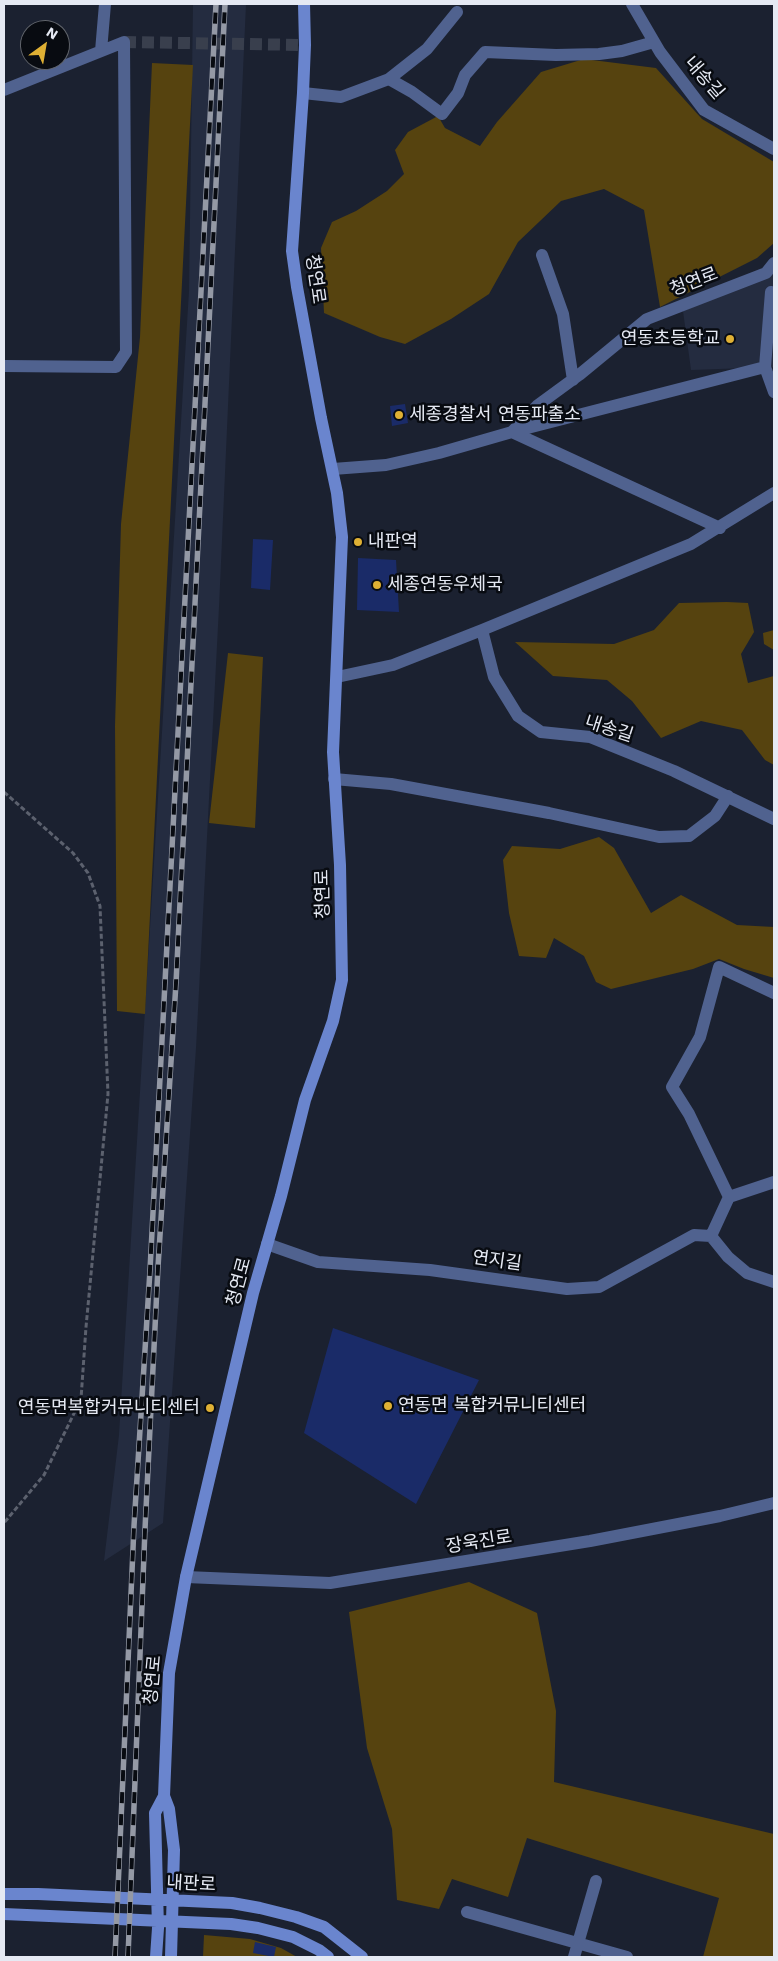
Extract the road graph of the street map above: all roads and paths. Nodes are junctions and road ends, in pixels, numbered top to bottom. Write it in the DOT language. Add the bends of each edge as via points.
graph roads {
  1 [pos="105,4"];
  2 [pos="304,4"];
  3 [pos="632,4"];
  4 [pos="457,12"];
  5 [pos="654,42"];
  6 [pos="101,51"];
  7 [pos="389,79"];
  8 [pos="4,90"];
  9 [pos="303,93"];
  10 [pos="774,149"];
  11 [pos="542,255"];
  12 [pos="774,263"];
  13 [pos="771,292"];
  14 [pos="4,366"];
  15 [pos="765,367"];
  16 [pos="573,380"];
  17 [pos="774,392"];
  18 [pos="512,432"];
  19 [pos="333,469"];
  20 [pos="774,493"];
  21 [pos="720,528"];
  22 [pos="482,630"];
  23 [pos="337,677"];
  24 [pos="334,779"];
  25 [pos="4,792"];
  26 [pos="728,796"];
  27 [pos="774,819"];
  28 [pos="774,993"];
  29 [pos="774,1182"];
  30 [pos="729,1197"];
  31 [pos="711,1236"];
  32 [pos="267,1244"];
  33 [pos="774,1282"];
  34 [pos="774,1503"];
  35 [pos="4,1523"];
  36 [pos="186,1576"];
  37 [pos="164,1796"];
  38 [pos="596,1881"];
  39 [pos="4,1894"];
  40 [pos="467,1912"];
  41 [pos="4,1914"];
  42 [pos="578,1943"];
  43 [pos="156,1957"];
  44 [pos="171,1957"];
  45 [pos="328,1957"];
  46 [pos="362,1957"];
  47 [pos="574,1957"];
  48 [pos="627,1957"];
  1 -- 6 [label="street"];
  2 -- 9 [label="main road, 청연로"];
  3 -- 5 [label="street, 내송길"];
  4 -- 7 [label="street" via="427,49"];
  5 -- 7 [label="street" via="599,54 485,52 465,75 458,93 442,114"];
  5 -- 10 [label="street, 내송길" via="704,110"];
  6 -- 8 [label="street"];
  6 -- 14 [label="street" via="124,42 126,352 116,367"];
  7 -- 9 [label="street" via="341,96"];
  9 -- 19 [label="main road, 청연로" via="292,251"];
  11 -- 16 [label="street" via="563,314"];
  12 -- 16 [label="street, 청연로" via="766,273 647,319"];
  13 -- 15 [label="street"];
  15 -- 17 [label="street"];
  15 -- 18 [label="street"];
  16 -- 18 [label="street, 청연로" via="538,405"];
  18 -- 19 [label="street" via="386,464"];
  18 -- 21 [label="street"];
  19 -- 23 [label="main road, 청연로" via="342,537"];
  20 -- 21 [label="street"];
  21 -- 22 [label="street" via="691,544"];
  22 -- 23 [label="street" via="393,664"];
  22 -- 26 [label="street, 내송길" via="494,677 518,716 541,732 590,737"];
  23 -- 24 [label="main road, 청연로"];
  24 -- 26 [label="street" via="400,786 659,837 689,836 715,816"];
  24 -- 32 [label="main road, 청연로" via="340,865 342,980 333,1021 305,1100"];
  25 -- 35 [label="path" via="73,853 88,873 100,906 108,1094 81,1399 44,1475"];
  26 -- 27 [label="street, 내송길"];
  28 -- 30 [label="street" via="719,967 700,1037 672,1087 689,1114"];
  29 -- 30 [label="street"];
  30 -- 31 [label="street"];
  31 -- 32 [label="street, 연지길" via="694,1235 599,1287 567,1289 430,1270 318,1262"];
  31 -- 33 [label="street" via="747,1273"];
  32 -- 36 [label="main road, 청연로"];
  34 -- 36 [label="street, 장욱진로" via="590,1541 330,1583"];
  36 -- 37 [label="main road, 청연로" via="169,1673"];
  37 -- 43 [label="main road, 청연로" via="155,1813"];
  37 -- 44 [label="main road, 청연로" via="169,1809 174,1850"];
  38 -- 42 [label="street"];
  39 -- 46 [label="main road, 내판로" via="232,1903 287,1914 324,1927"];
  40 -- 42 [label="street"];
  41 -- 45 [label="main road" via="231,1924 293,1937"];
  42 -- 47 [label="street"];
  42 -- 48 [label="street"];
}
